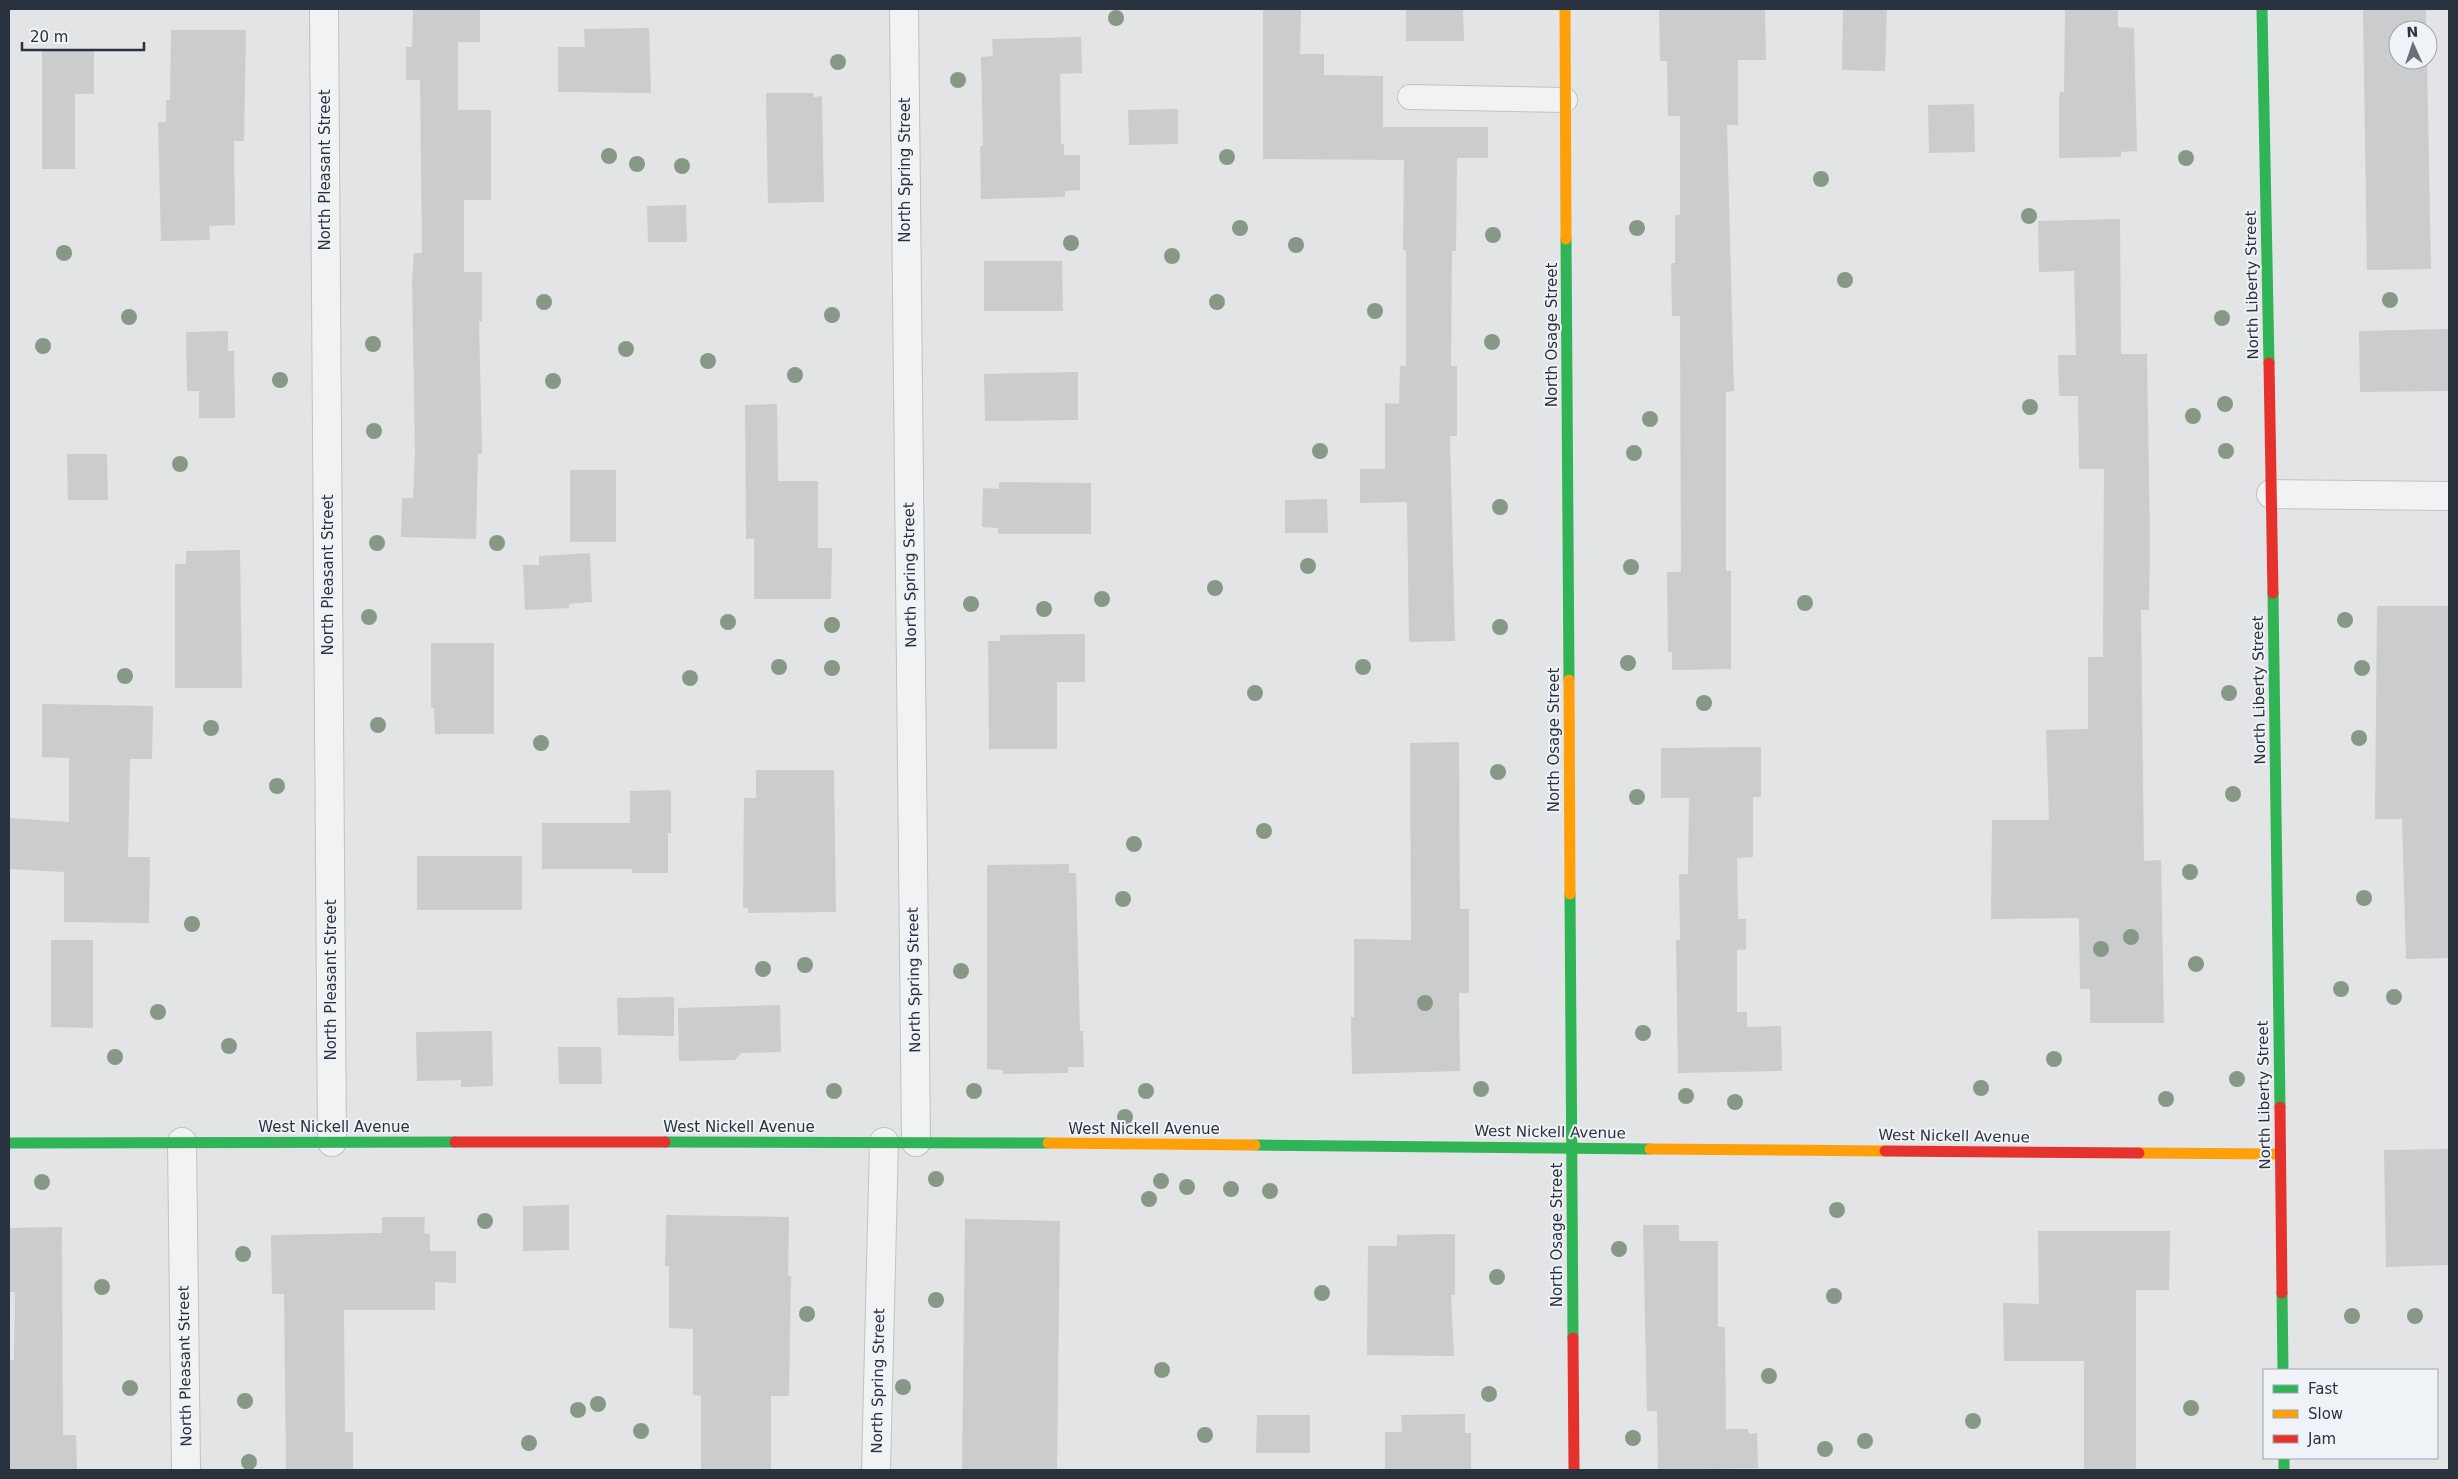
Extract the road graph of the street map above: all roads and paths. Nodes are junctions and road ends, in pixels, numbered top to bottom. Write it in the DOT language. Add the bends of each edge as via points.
graph roads {
  1 [pos="324,9"];
  2 [pos="904,9"];
  3 [pos="1565,9"];
  4 [pos="2262,9"];
  5 [pos="1410,97"];
  6 [pos="1565,100"];
  7 [pos="2271,494"];
  8 [pos="2449,496"];
  9 [pos="182,1142"];
  10 [pos="332,1142"];
  11 [pos="884,1142"];
  12 [pos="916,1142"];
  13 [pos="9,1143"];
  14 [pos="1572,1148"];
  15 [pos="2280,1154"];
  16 [pos="2283,1369"];
  17 [pos="186,1470"];
  18 [pos="876,1470"];
  19 [pos="1574,1470"];
  1 -- 10 [label="street, North Pleasant Street"];
  2 -- 12 [label="street, North Spring Street"];
  3 -- 6 [label="street, North Osage Street"];
  4 -- 7 [label="street, North Liberty Street"];
  5 -- 6 [label="lane"];
  6 -- 14 [label="street, North Osage Street"];
  7 -- 8 [label="street"];
  7 -- 15 [label="street, North Liberty Street"];
  9 -- 10 [label="street, West Nickell Avenue"];
  9 -- 13 [label="street, West Nickell Avenue"];
  9 -- 17 [label="street, North Pleasant Street"];
  10 -- 11 [label="street, West Nickell Avenue"];
  11 -- 12 [label="street, West Nickell Avenue"];
  11 -- 18 [label="street, North Spring Street"];
  12 -- 14 [label="street, West Nickell Avenue"];
  14 -- 15 [label="street, West Nickell Avenue"];
  14 -- 19 [label="street, North Osage Street"];
  15 -- 16 [label="street, North Liberty Street"];
}
